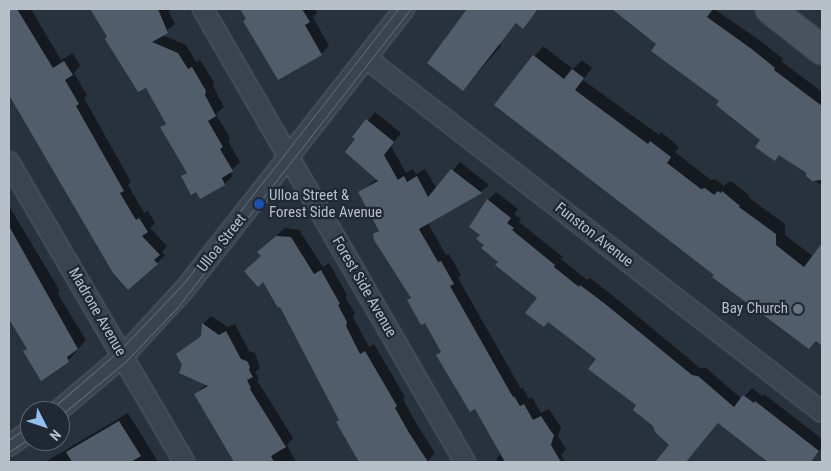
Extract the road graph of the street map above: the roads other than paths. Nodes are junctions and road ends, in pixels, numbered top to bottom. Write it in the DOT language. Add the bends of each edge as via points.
graph roads {
  1 [pos="203,9"];
  2 [pos="404,9"];
  3 [pos="770,9"];
  4 [pos="822,50"];
  5 [pos="366,58"];
  6 [pos="289,157"];
  7 [pos="9,162"];
  8 [pos="123,356"];
  9 [pos="70,401"];
  10 [pos="822,412"];
  11 [pos="20,438"];
  12 [pos="9,446"];
  13 [pos="184,462"];
  14 [pos="465,462"];
  1 -- 6 [label="street, Forest Side Avenue"];
  2 -- 5 [label="street, Ulloa Street"];
  3 -- 4 [label="street"];
  5 -- 6 [label="street, Ulloa Street"];
  5 -- 10 [label="street, Funston Avenue"];
  6 -- 8 [label="street, Ulloa Street" via="184,290"];
  6 -- 14 [label="street, Forest Side Avenue"];
  7 -- 8 [label="street, Madrone Avenue"];
  8 -- 9 [label="street, Ulloa Street"];
  8 -- 13 [label="street, Madrone Avenue"];
  11 -- 12 [label="street"];
}
